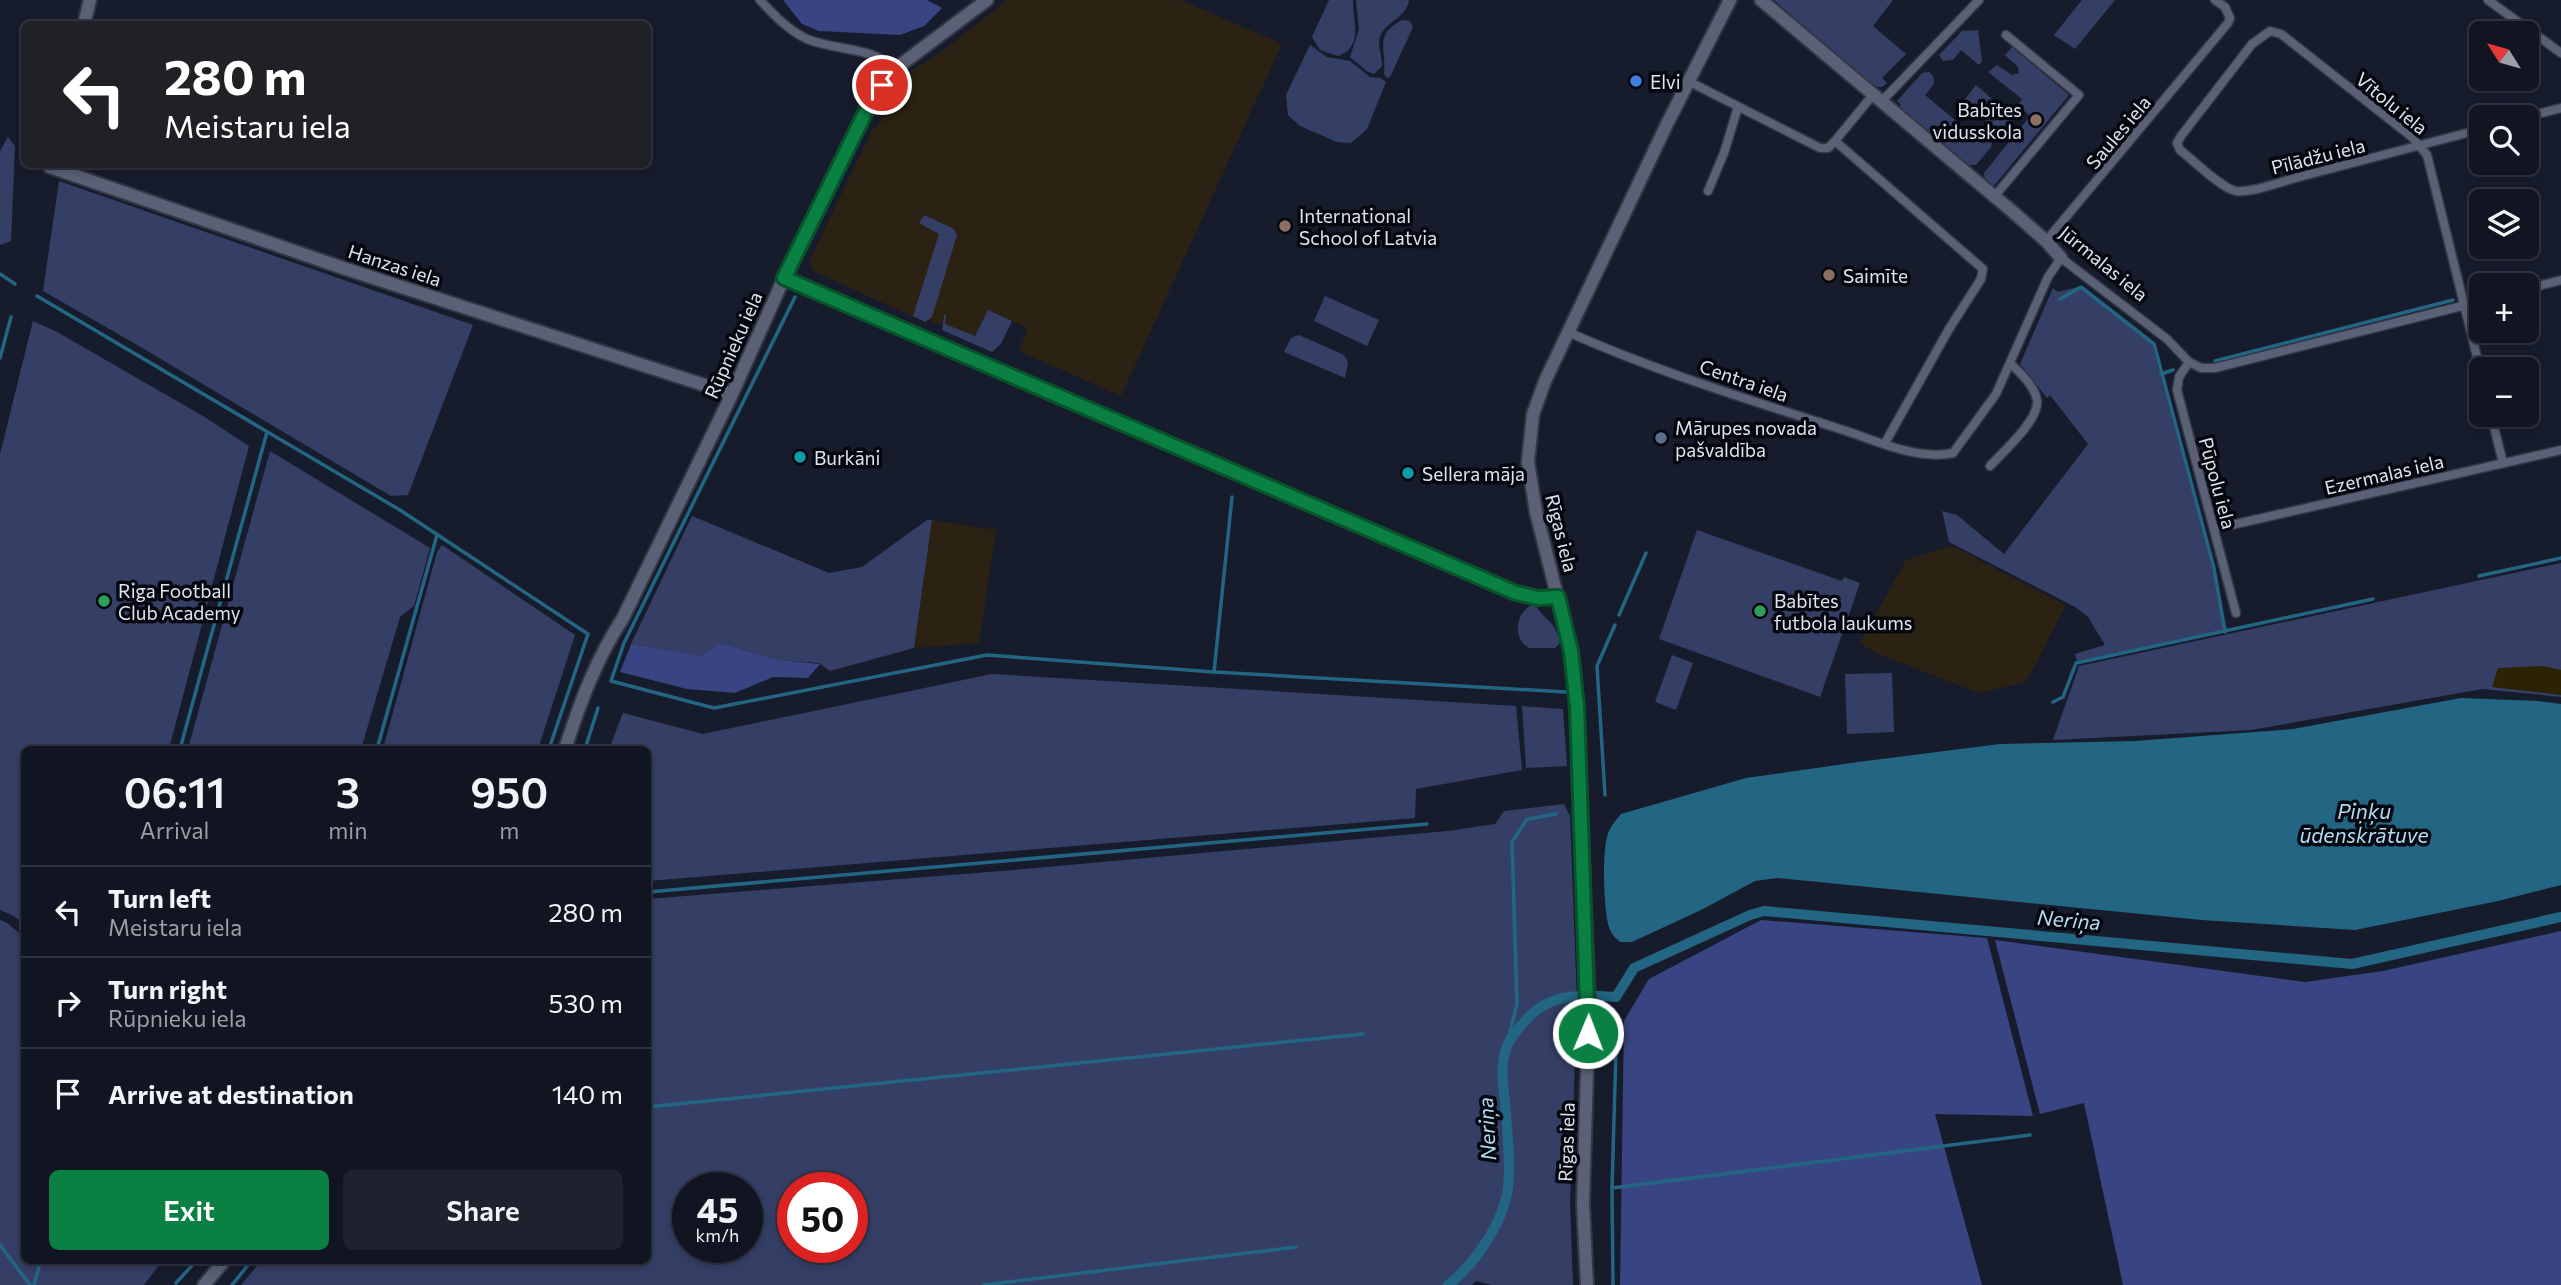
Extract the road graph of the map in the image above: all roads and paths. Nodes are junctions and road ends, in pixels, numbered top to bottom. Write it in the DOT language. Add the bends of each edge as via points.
graph roads {
  1 [pos="90,0"];
  2 [pos="760,0"];
  3 [pos="987,0"];
  4 [pos="1730,0"];
  5 [pos="1761,0"];
  6 [pos="1979,0"];
  7 [pos="2215,0"];
  8 [pos="2488,0"];
  9 [pos="85,21"];
  10 [pos="2006,35"];
  11 [pos="2561,53"];
  12 [pos="895,69"];
  13 [pos="1688,81"];
  14 [pos="1876,99"];
  15 [pos="1738,107"];
  16 [pos="2561,108"];
  17 [pos="2539,114"];
  18 [pos="2469,132"];
  19 [pos="1835,141"];
  20 [pos="2177,143"];
  21 [pos="2420,145"];
  22 [pos="53,168"];
  23 [pos="1708,191"];
  24 [pos="1994,197"];
  25 [pos="2046,241"];
  26 [pos="2061,258"];
  27 [pos="784,278"];
  28 [pos="2561,280"];
  29 [pos="2539,286"];
  30 [pos="2469,305"];
  31 [pos="2464,306"];
  32 [pos="1568,332"];
  33 [pos="2477,357"];
  34 [pos="2189,362"];
  35 [pos="2011,365"];
  36 [pos="732,394"];
  37 [pos="2494,427"];
  38 [pos="1885,443"];
  39 [pos="2561,450"];
  40 [pos="2503,463"];
  41 [pos="1990,466"];
  42 [pos="2214,529"];
  43 [pos="1558,597"];
  44 [pos="2236,613"];
  45 [pos="566,746"];
  46 [pos="222,1264"];
  47 [pos="204,1285"];
  48 [pos="1587,1285"];
  1 -- 9 [label="street"];
  2 -- 12 [label="street" via="807,39 880,56"];
  3 -- 12 [label="street, Rūpnieku iela"];
  4 -- 13 [label="street, Rīgas iela"];
  5 -- 14 [label="street, Jūrmalas iela"];
  6 -- 14 [label="street"];
  7 -- 25 [label="street, Saules iela" via="2230,18 2213,43"];
  8 -- 11 [label="street"];
  10 -- 24 [label="street" via="2079,95"];
  12 -- 27 [label="street, Rūpnieku iela" via="869,105"];
  13 -- 15 [label="street"];
  13 -- 32 [label="street, Rīgas iela"];
  14 -- 19 [label="street"];
  14 -- 24 [label="street, Jūrmalas iela"];
  15 -- 19 [label="street" via="1820,148"];
  15 -- 23 [label="street"];
  16 -- 17 [label="street"];
  18 -- 21 [label="street, Pīlādžu iela"];
  19 -- 38 [label="street" via="1983,269"];
  20 -- 21 [label="street, Pīlādžu iela" via="2222,183 2239,191"];
  20 -- 21 [label="street, Vītolu iela" via="2252,44 2270,31 2281,34"];
  21 -- 31 [label="street, Vītolu iela" via="2427,155"];
  22 -- 36 [label="street, Hanzas iela" via="359,274"];
  24 -- 25 [label="street, Jūrmalas iela"];
  25 -- 26 [label="street, Jūrmalas iela"];
  26 -- 34 [label="street, Jūrmalas iela" via="2166,338"];
  26 -- 35 [label="street" via="2048,277"];
  27 -- 36 [label="street, Rūpnieku iela"];
  27 -- 43 [label="street" via="1503,588 1523,596"];
  28 -- 29 [label="street"];
  30 -- 31 [label="street"];
  31 -- 33 [label="street, Vītolu iela"];
  31 -- 34 [label="street" via="2215,369"];
  32 -- 38 [label="street, Centra iela" via="1741,398"];
  32 -- 43 [label="street, Rīgas iela" via="1537,400 1528,462"];
  34 -- 42 [label="street, Pūpolu iela" via="2177,390"];
  35 -- 38 [label="street, Centra iela" via="1953,453 1923,454"];
  35 -- 41 [label="street" via="2029,382 2037,401 2033,418"];
  36 -- 45 [label="street, Rūpnieku iela" via="586,685"];
  37 -- 40 [label="street"];
  39 -- 40 [label="street, Ezermalas iela"];
  40 -- 42 [label="street, Ezermalas iela"];
  42 -- 44 [label="street, Pūpolu iela"];
  43 -- 48 [label="street, Rīgas iela" via="1571,651 1578,735 1589,1007 1583,1203"];
  46 -- 47 [label="street"];
}
